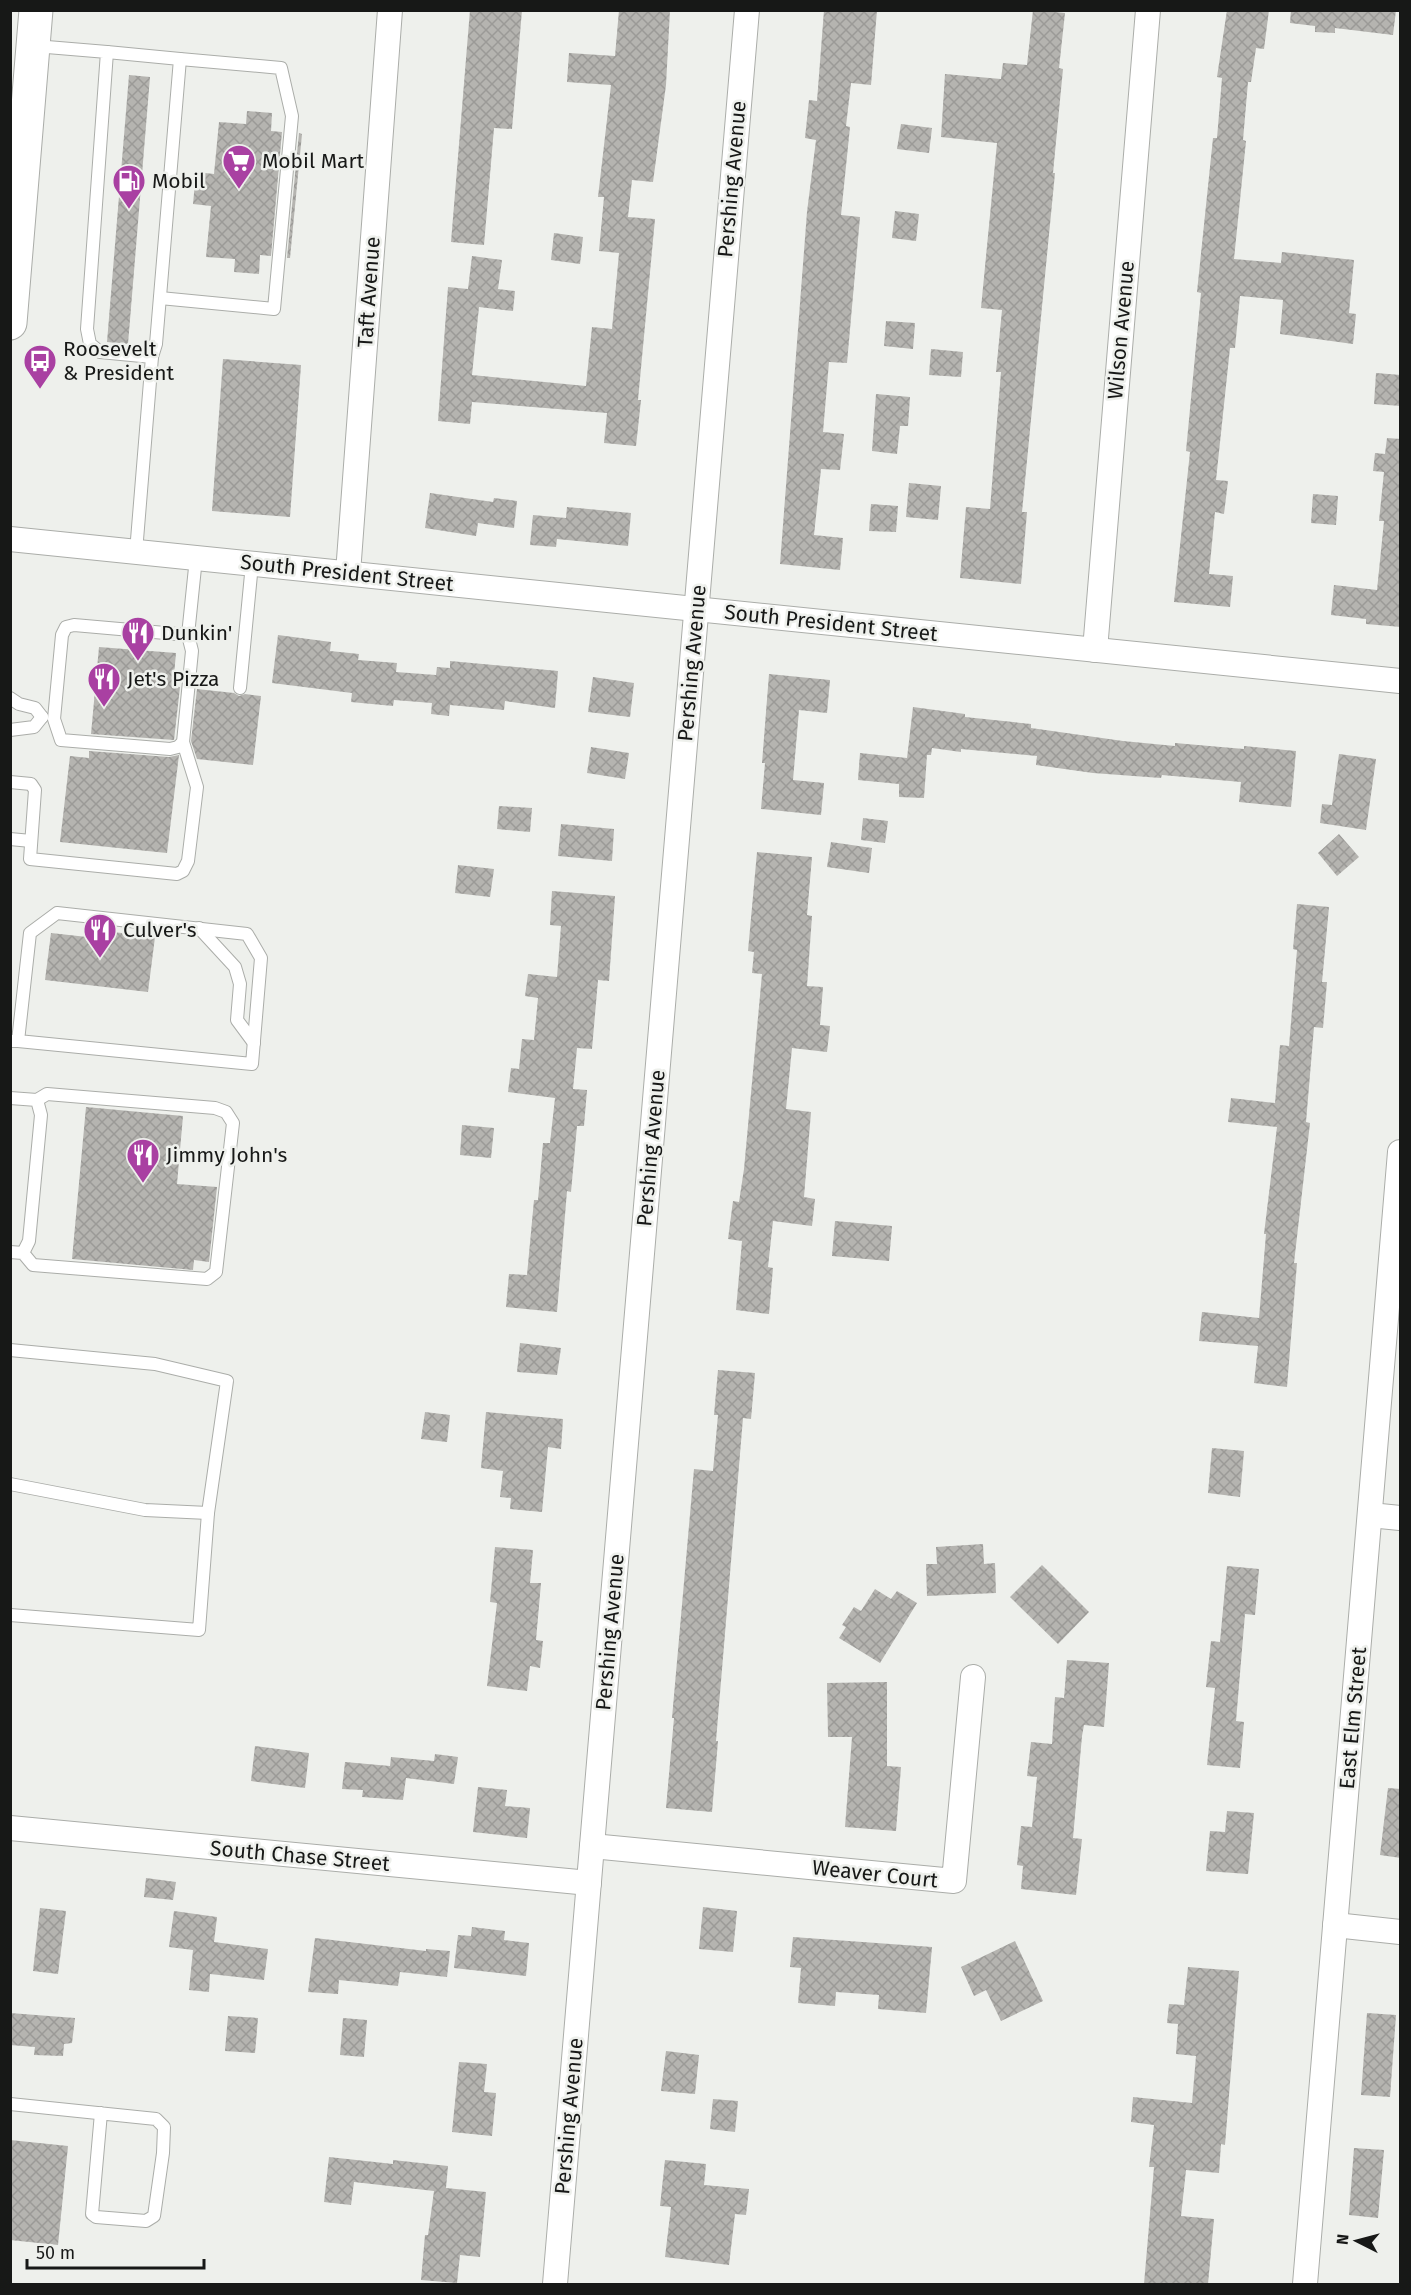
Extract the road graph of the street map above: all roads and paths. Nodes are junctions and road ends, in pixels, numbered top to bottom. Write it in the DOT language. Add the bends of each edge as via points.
graph roads {
  1 [pos="36,10"];
  2 [pos="390,10"];
  3 [pos="747,10"];
  4 [pos="1148,10"];
  5 [pos="33,46"];
  6 [pos="107,52"];
  7 [pos="180,58"];
  8 [pos="19,128"];
  9 [pos="160,298"];
  10 [pos="10,323"];
  11 [pos="152,357"];
  12 [pos="10,539"];
  13 [pos="136,552"];
  14 [pos="196,558"];
  15 [pos="252,564"];
  16 [pos="348,573"];
  17 [pos="696,609"];
  18 [pos="188,635"];
  19 [pos="1095,650"];
  20 [pos="1401,681"];
  21 [pos="240,688"];
  22 [pos="10,698"];
  23 [pos="48,718"];
  24 [pos="10,730"];
  25 [pos="183,742"];
  26 [pos="10,782"];
  27 [pos="10,839"];
  28 [pos="31,841"];
  29 [pos="200,928"];
  30 [pos="14,1041"];
  31 [pos="254,1043"];
  32 [pos="10,1098"];
  33 [pos="37,1100"];
  34 [pos="1401,1152"];
  35 [pos="17,1253"];
  36 [pos="10,1350"];
  37 [pos="10,1484"];
  38 [pos="208,1514"];
  39 [pos="1370,1515"];
  40 [pos="1401,1518"];
  41 [pos="10,1615"];
  42 [pos="973,1677"];
  43 [pos="10,1828"];
  44 [pos="592,1846"];
  45 [pos="589,1884"];
  46 [pos="1335,1925"];
  47 [pos="1401,1932"];
  48 [pos="10,2104"];
  49 [pos="101,2113"];
  50 [pos="555,2284"];
  51 [pos="1305,2284"];
  1 -- 5 [label="main road"];
  2 -- 16 [label="street, Taft Avenue"];
  3 -- 17 [label="street, Pershing Avenue"];
  4 -- 19 [label="street, Wilson Avenue"];
  5 -- 6 [label="lane"];
  5 -- 8 [label="main road"];
  6 -- 7 [label="lane"];
  6 -- 11 [label="lane" via="87,329 90,344 100,352"];
  7 -- 9 [label="lane"];
  7 -- 9 [label="lane" via="281,68 292,116 274,309"];
  8 -- 10 [label="main road"];
  9 -- 11 [label="lane"];
  11 -- 13 [label="lane"];
  12 -- 13 [label="street, South President Street"];
  13 -- 14 [label="street, South President Street"];
  14 -- 15 [label="street, South President Street"];
  14 -- 18 [label="lane"];
  15 -- 16 [label="street, South President Street"];
  15 -- 21 [label="lane"];
  16 -- 17 [label="street, South President Street"];
  17 -- 19 [label="street, South President Street"];
  17 -- 44 [label="street, Pershing Avenue"];
  18 -- 23 [label="lane" via="66,627"];
  18 -- 25 [label="lane" via="192,651"];
  19 -- 20 [label="street, South President Street"];
  22 -- 23 [label="lane"];
  23 -- 24 [label="lane" via="34,727"];
  23 -- 25 [label="lane" via="61,740 170,749"];
  25 -- 28 [label="lane" via="197,786 188,861 183,871 177,874 30,859"];
  26 -- 28 [label="lane" via="31,784 35,790"];
  27 -- 28 [label="lane"];
  29 -- 30 [label="lane" via="57,913 30,933"];
  29 -- 31 [label="lane" via="235,967 240,984 237,1020"];
  29 -- 31 [label="lane" via="247,934 261,958"];
  30 -- 31 [label="lane" via="252,1064"];
  32 -- 33 [label="lane"];
  33 -- 35 [label="lane" via="41,1115 29,1241"];
  33 -- 35 [label="lane" via="47,1094 226,1112 233,1123 216,1272 207,1279 33,1265"];
  34 -- 39 [label="street, East Elm Street"];
  36 -- 38 [label="lane" via="155,1364 227,1381"];
  37 -- 38 [label="lane" via="145,1510"];
  38 -- 41 [label="lane" via="199,1630"];
  39 -- 40 [label="street"];
  39 -- 46 [label="street, East Elm Street"];
  42 -- 44 [label="street, Weaver Court" via="954,1881"];
  43 -- 45 [label="street, South Chase Street"];
  44 -- 45 [label="street, Pershing Avenue"];
  45 -- 50 [label="street, Pershing Avenue"];
  46 -- 47 [label="street"];
  46 -- 51 [label="street, East Elm Street"];
  48 -- 49 [label="lane"];
  49 -- 49 [label="lane" via="156,2119 164,2127 154,2216 146,2221 92,2214"];
}
